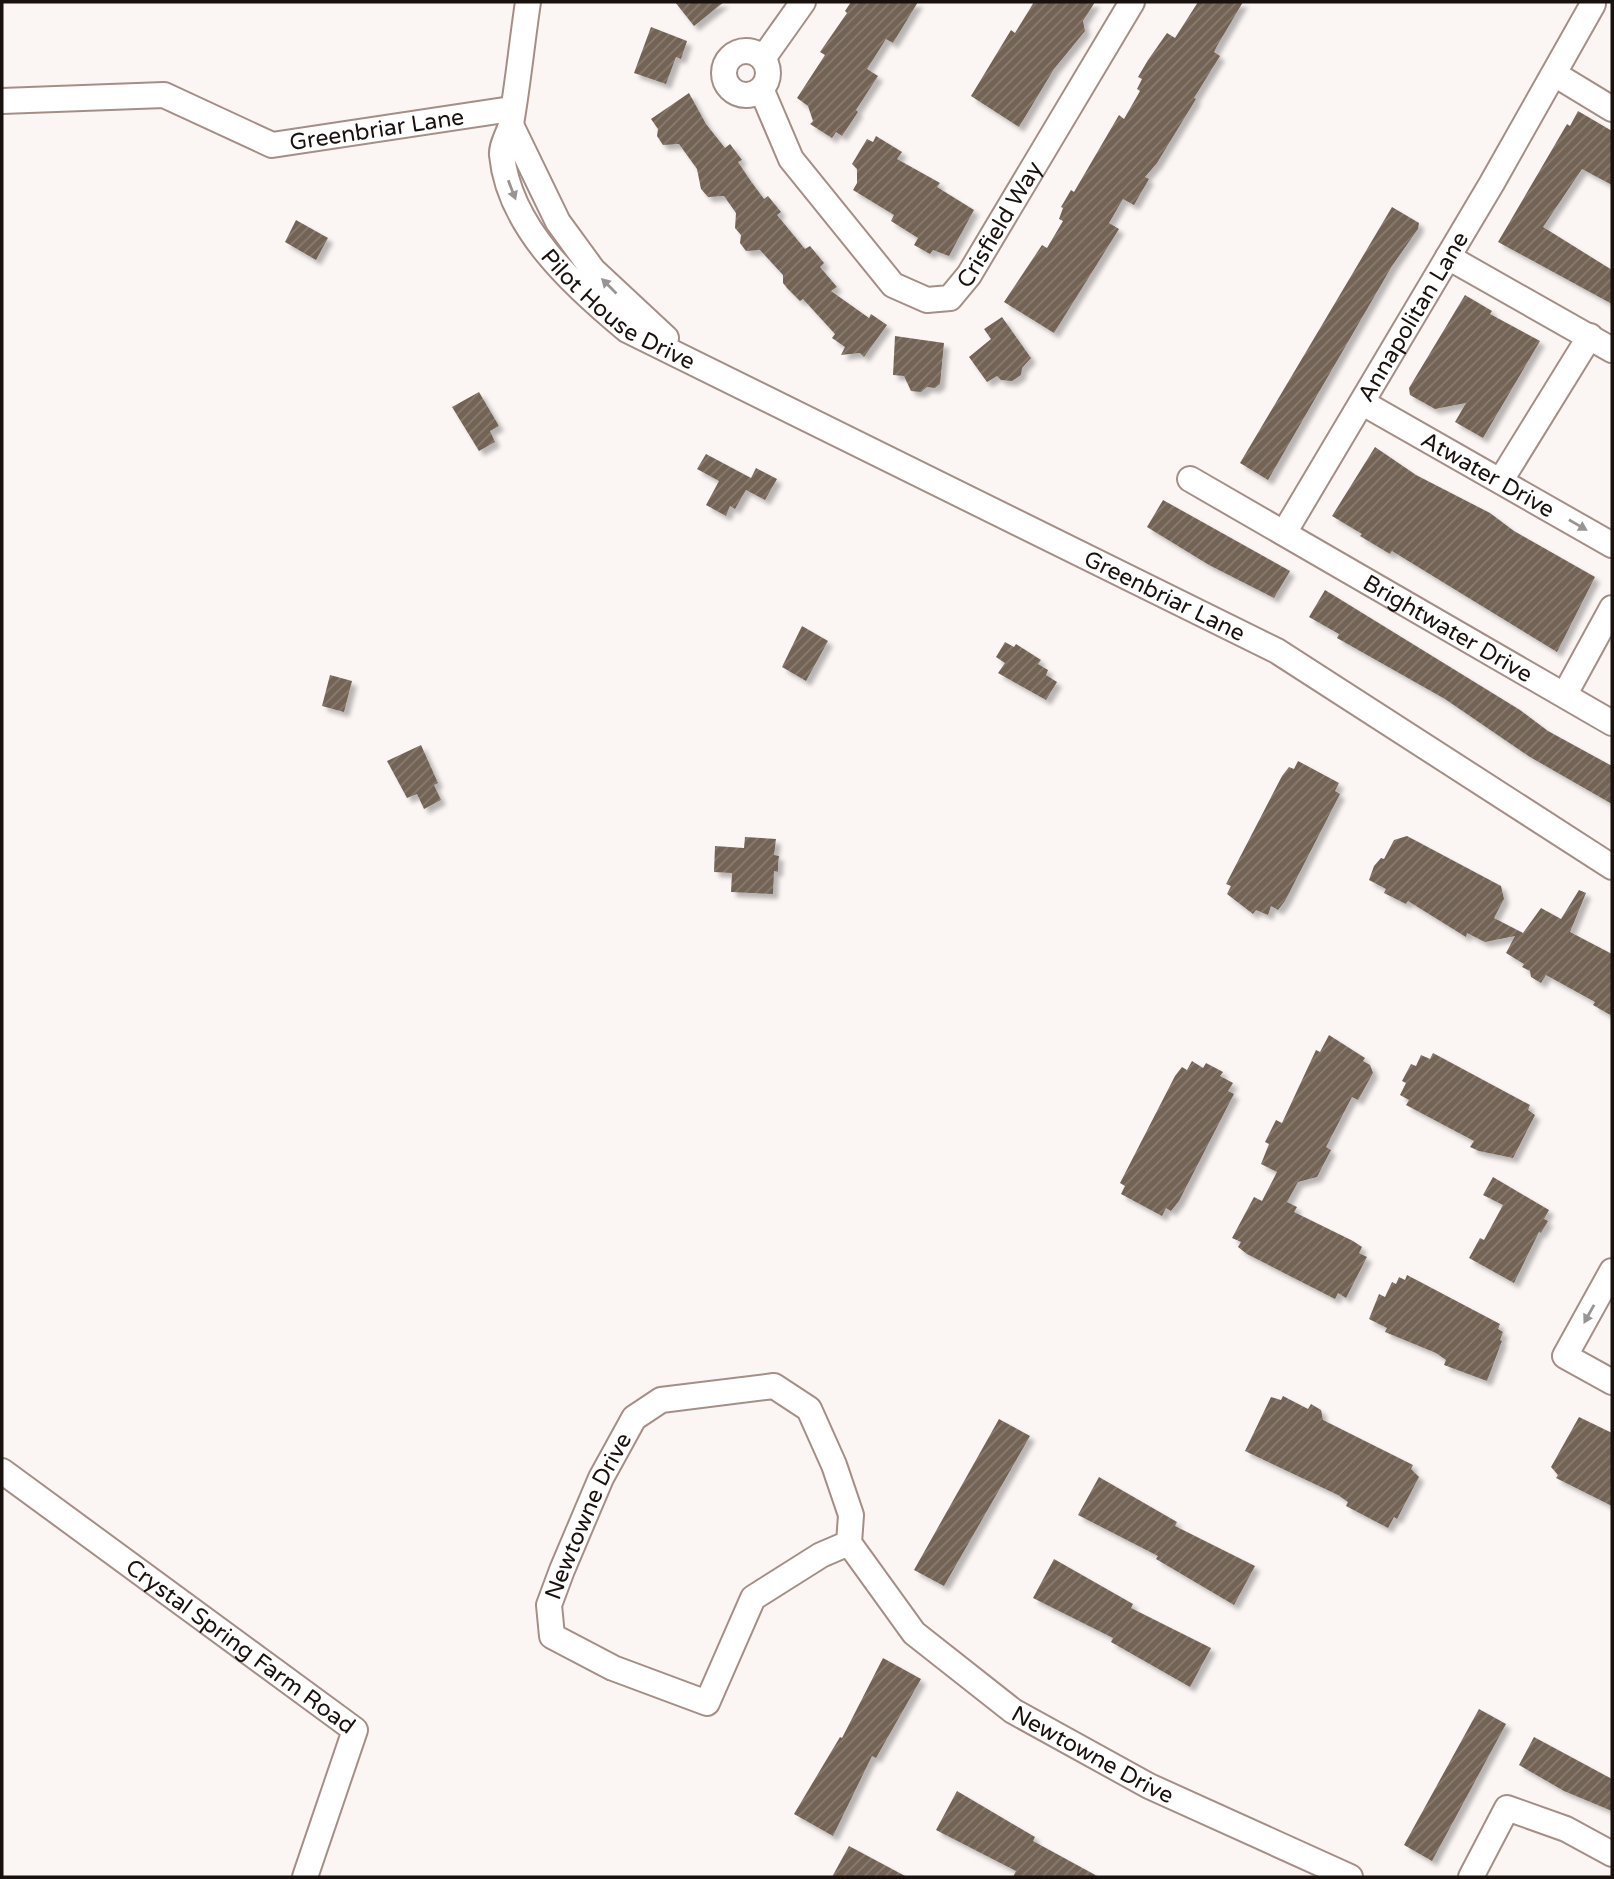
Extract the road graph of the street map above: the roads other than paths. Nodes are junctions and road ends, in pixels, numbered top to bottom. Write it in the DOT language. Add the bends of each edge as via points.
graph roads {
  1 [pos="528,2"];
  2 [pos="803,2"];
  3 [pos="1132,2"];
  4 [pos="1596,5"];
  5 [pos="764,57"];
  6 [pos="1556,75"];
  7 [pos="762,91"];
  8 [pos="2,101"];
  9 [pos="1612,109"];
  10 [pos="511,117"];
  11 [pos="1448,257"];
  12 [pos="1590,336"];
  13 [pos="1612,350"];
  14 [pos="696,363"];
  15 [pos="1363,403"];
  16 [pos="1190,479"];
  17 [pos="1502,480"];
  18 [pos="1284,533"];
  19 [pos="1612,545"];
  20 [pos="1612,608"];
  21 [pos="1565,694"];
  22 [pos="1612,723"];
  23 [pos="1612,867"];
  24 [pos="1612,1271"];
  25 [pos="1612,1382"];
  26 [pos="2,1471"];
  27 [pos="849,1543"];
  28 [pos="1612,1854"];
  29 [pos="305,1877"];
  30 [pos="1350,1877"];
  31 [pos="1471,1877"];
  1 -- 10 [label="street"];
  2 -- 5 [label="street"];
  3 -- 7 [label="street, Crisfield Way" via="969,275 950,298 927,300 893,285 791,159"];
  4 -- 6 [label="street, Annapolitan Lane"];
  5 -- 7 [label="street, Crisfield Way" via="770,75"];
  5 -- 7 [label="street" via="748,49 731,55 723,71 728,88 744,96"];
  6 -- 9 [label="street"];
  6 -- 11 [label="street, Annapolitan Lane"];
  8 -- 10 [label="street, Greenbriar Lane" via="164,95 272,145"];
  10 -- 14 [label="street, Pilot House Drive" via="558,222 593,270"];
  11 -- 12 [label="street"];
  11 -- 15 [label="street, Annapolitan Lane"];
  12 -- 13 [label="street"];
  12 -- 17 [label="street"];
  14 -- 23 [label="street, Greenbriar Lane" via="1277,651"];
  15 -- 17 [label="street, Atwater Drive"];
  15 -- 18 [label="street, Annapolitan Lane"];
  16 -- 18 [label="street"];
  17 -- 19 [label="street, Atwater Drive, one-way"];
  18 -- 21 [label="street, Brightwater Drive"];
  20 -- 21 [label="street"];
  21 -- 22 [label="street, Brightwater Drive"];
  24 -- 25 [label="street, one-way" via="1565,1356"];
  26 -- 29 [label="street, Crystal Spring Farm Road" via="355,1730"];
  27 -- 27 [label="street, Newtowne Drive" via="821,1555 753,1598 707,1703 613,1668 552,1636 549,1605 601,1478 634,1418 661,1400 774,1386 809,1409 851,1515"];
  27 -- 30 [label="street, Newtowne Drive" via="914,1633 1013,1711 1149,1786"];
  28 -- 31 [label="street" via="1566,1829 1507,1808"];
}
